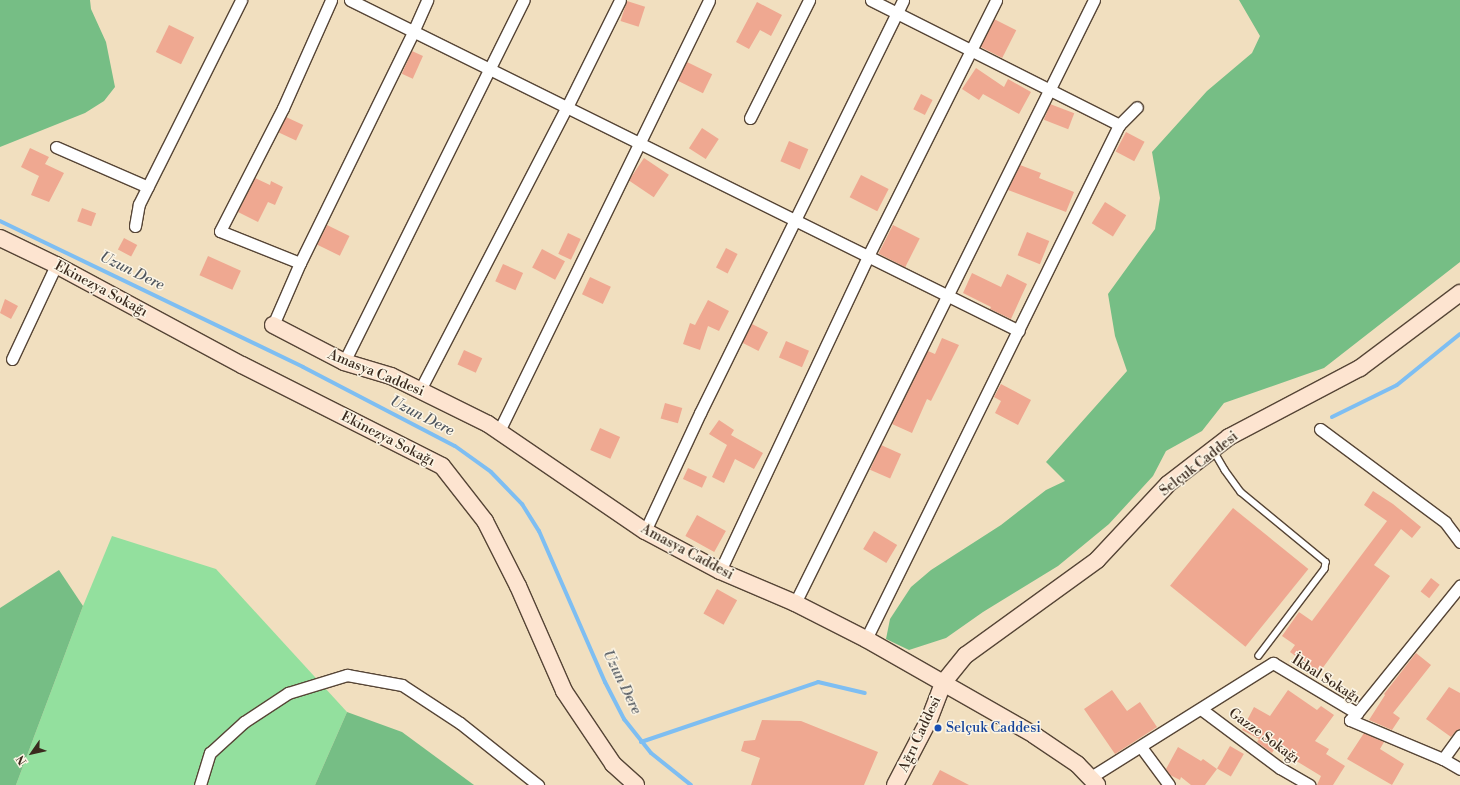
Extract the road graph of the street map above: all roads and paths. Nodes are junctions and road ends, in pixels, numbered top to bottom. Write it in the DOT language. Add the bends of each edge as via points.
graph roads {
  1 [pos="241,0"];
  2 [pos="331,0"];
  3 [pos="350,0"];
  4 [pos="427,0"];
  5 [pos="524,0"];
  6 [pos="620,0"];
  7 [pos="709,0"];
  8 [pos="809,0"];
  9 [pos="871,0"];
  10 [pos="903,0"];
  11 [pos="996,0"];
  12 [pos="1094,0"];
  13 [pos="897,13"];
  14 [pos="413,32"];
  15 [pos="971,50"];
  16 [pos="490,69"];
  17 [pos="1049,90"];
  18 [pos="567,107"];
  19 [pos="1137,107"];
  20 [pos="750,118"];
  21 [pos="1120,125"];
  22 [pos="639,143"];
  23 [pos="56,147"];
  24 [pos="148,187"];
  25 [pos="795,220"];
  26 [pos="135,226"];
  27 [pos="0,238"];
  28 [pos="868,256"];
  29 [pos="300,263"];
  30 [pos="56,265"];
  31 [pos="1460,293"];
  32 [pos="948,296"];
  33 [pos="274,325"];
  34 [pos="1019,331"];
  35 [pos="12,359"];
  36 [pos="344,362"];
  37 [pos="420,390"];
  38 [pos="1320,429"];
  39 [pos="499,431"];
  40 [pos="1213,450"];
  41 [pos="645,532"];
  42 [pos="1460,542"];
  43 [pos="720,571"];
  44 [pos="1460,586"];
  45 [pos="795,603"];
  46 [pos="866,639"];
  47 [pos="1259,656"];
  48 [pos="944,683"];
  49 [pos="1202,709"];
  50 [pos="1356,713"];
  51 [pos="1460,736"];
  52 [pos="1141,747"];
  53 [pos="1443,759"];
  54 [pos="1460,769"];
  55 [pos="1094,781"];
  56 [pos="200,785"];
  57 [pos="538,785"];
  58 [pos="636,785"];
  59 [pos="895,785"];
  60 [pos="1169,785"];
  61 [pos="1310,785"];
  1 -- 24 [label="street"];
  2 -- 29 [label="street" via="283,108 220,230"];
  3 -- 14 [label="street"];
  4 -- 14 [label="street"];
  5 -- 16 [label="street"];
  6 -- 18 [label="street"];
  7 -- 22 [label="street"];
  8 -- 20 [label="street"];
  9 -- 13 [label="street"];
  10 -- 13 [label="street"];
  11 -- 15 [label="street"];
  12 -- 17 [label="street"];
  13 -- 15 [label="street"];
  13 -- 25 [label="street"];
  14 -- 16 [label="street"];
  14 -- 29 [label="street"];
  15 -- 17 [label="street"];
  15 -- 28 [label="street"];
  16 -- 18 [label="street"];
  16 -- 36 [label="street"];
  17 -- 21 [label="street"];
  17 -- 32 [label="street"];
  18 -- 22 [label="street"];
  18 -- 37 [label="street"];
  19 -- 21 [label="street"];
  21 -- 34 [label="street"];
  22 -- 25 [label="street"];
  22 -- 39 [label="street"];
  23 -- 24 [label="street"];
  24 -- 26 [label="street" via="139,204"];
  25 -- 28 [label="street"];
  25 -- 41 [label="street"];
  27 -- 30 [label="street, Ekinezya Sokağı"];
  28 -- 32 [label="street"];
  28 -- 43 [label="street"];
  29 -- 33 [label="street"];
  30 -- 35 [label="street"];
  30 -- 58 [label="street, Ekinezya Sokağı" via="242,365 442,466 485,521 518,586 564,692 613,764"];
  31 -- 40 [label="street, Selçuk Caddesi" via="1360,368 1229,437"];
  32 -- 34 [label="street"];
  32 -- 45 [label="street"];
  33 -- 36 [label="street, Amasya Caddesi"];
  34 -- 46 [label="street"];
  36 -- 37 [label="street, Amasya Caddesi" via="391,376"];
  37 -- 39 [label="street, Amasya Caddesi"];
  38 -- 42 [label="street" via="1445,522"];
  39 -- 41 [label="street, Amasya Caddesi"];
  40 -- 47 [label="lane" via="1241,492 1326,562 1325,569"];
  40 -- 48 [label="street, Selçuk Caddesi" via="1168,484 1097,560 966,655"];
  41 -- 43 [label="street, Amasya Caddesi"];
  43 -- 45 [label="street, Amasya Caddesi"];
  44 -- 50 [label="street"];
  45 -- 46 [label="street, Amasya Caddesi"];
  46 -- 48 [label="street, Amasya Caddesi"];
  48 -- 55 [label="street, Amasya Caddesi" via="1034,735 1077,764"];
  48 -- 59 [label="street, Ağrı Caddesi" via="929,720"];
  49 -- 50 [label="street, İkbal Sokağı" via="1273,663"];
  49 -- 52 [label="street, İkbal Sokağı"];
  49 -- 61 [label="street, Gazze Sokağı" via="1280,768"];
  50 -- 53 [label="street, İkbal Sokağı" via="1350,720"];
  51 -- 53 [label="street"];
  52 -- 55 [label="street, İkbal Sokağı"];
  52 -- 60 [label="street"];
  53 -- 54 [label="street, İkbal Sokağı"];
  56 -- 57 [label="street" via="210,753 244,722 288,694 347,675 402,685 460,723"];
}
